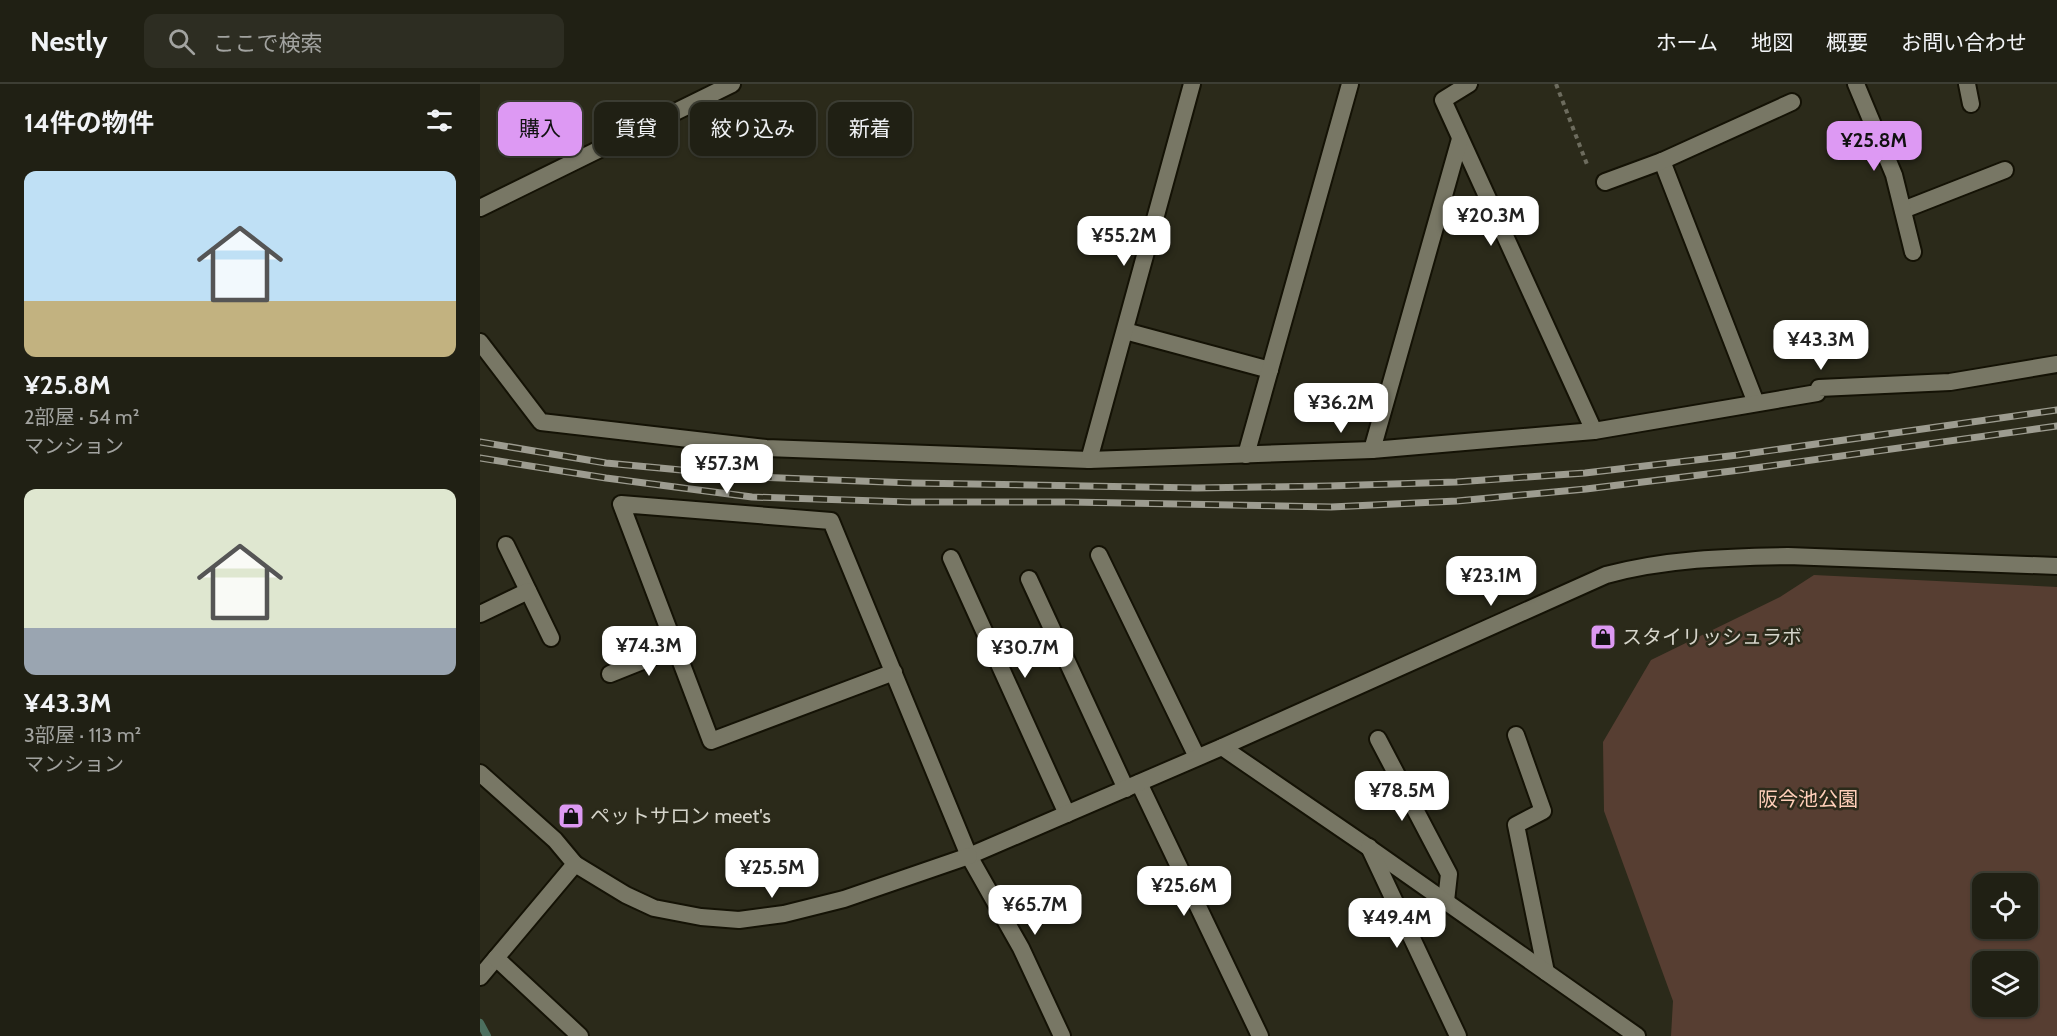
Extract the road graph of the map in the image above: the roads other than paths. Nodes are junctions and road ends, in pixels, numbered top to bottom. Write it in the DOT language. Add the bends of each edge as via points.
graph roads {
  1 [pos="732,84"];
  2 [pos="1192,84"];
  3 [pos="1350,84"];
  4 [pos="1469,84"];
  5 [pos="1856,84"];
  6 [pos="1968,84"];
  7 [pos="1792,102"];
  8 [pos="1971,104"];
  9 [pos="1460,140"];
  10 [pos="1662,161"];
  11 [pos="2005,170"];
  12 [pos="1605,182"];
  13 [pos="480,208"];
  14 [pos="1902,210"];
  15 [pos="1913,252"];
  16 [pos="1125,331"];
  17 [pos="480,342"];
  18 [pos="2057,364"];
  19 [pos="1270,370"];
  20 [pos="1756,403"];
  21 [pos="1594,431"];
  22 [pos="1372,450"];
  23 [pos="1246,454"];
  24 [pos="1089,460"];
  25 [pos="506,545"];
  26 [pos="1099,555"];
  27 [pos="951,558"];
  28 [pos="2057,566"];
  29 [pos="1029,579"];
  30 [pos="528,591"];
  31 [pos="480,614"];
  32 [pos="551,638"];
  33 [pos="675,648"];
  34 [pos="894,672"];
  35 [pos="610,674"];
  36 [pos="1516,735"];
  37 [pos="1378,739"];
  38 [pos="1222,747"];
  39 [pos="1197,757"];
  40 [pos="480,773"];
  41 [pos="1132,786"];
  42 [pos="1067,813"];
  43 [pos="1368,847"];
  44 [pos="969,856"];
  45 [pos="575,864"];
  46 [pos="1446,901"];
  47 [pos="496,958"];
  48 [pos="1546,972"];
  49 [pos="480,977"];
  50 [pos="580,1036"];
  51 [pos="1062,1036"];
  52 [pos="1260,1036"];
  53 [pos="1458,1036"];
  54 [pos="1637,1036"];
  1 -- 13 [label="street"];
  2 -- 16 [label="street"];
  3 -- 19 [label="street"];
  4 -- 9 [label="street" via="1443,100"];
  5 -- 14 [label="street" via="1894,175"];
  6 -- 8 [label="street"];
  7 -- 10 [label="street"];
  9 -- 21 [label="street"];
  9 -- 22 [label="street"];
  10 -- 12 [label="street"];
  10 -- 20 [label="street"];
  11 -- 14 [label="street"];
  14 -- 15 [label="street"];
  16 -- 19 [label="street"];
  16 -- 24 [label="street"];
  17 -- 24 [label="street" via="542,422 766,448"];
  18 -- 20 [label="street" via="1950,382 1819,388 1817,393"];
  19 -- 23 [label="street"];
  20 -- 21 [label="street"];
  21 -- 22 [label="street"];
  22 -- 23 [label="street"];
  23 -- 24 [label="street"];
  25 -- 30 [label="street"];
  26 -- 39 [label="street"];
  27 -- 42 [label="street"];
  28 -- 38 [label="street" via="1779,556 1639,566 1606,575"];
  29 -- 41 [label="street"];
  30 -- 31 [label="street"];
  30 -- 32 [label="street"];
  33 -- 34 [label="street" via="711,741"];
  33 -- 34 [label="street" via="621,504 831,521"];
  33 -- 35 [label="street"];
  34 -- 44 [label="street"];
  36 -- 48 [label="street" via="1543,811 1516,825"];
  37 -- 46 [label="street" via="1449,874"];
  38 -- 39 [label="street"];
  38 -- 43 [label="street"];
  39 -- 41 [label="street"];
  40 -- 45 [label="street" via="555,840"];
  41 -- 42 [label="street"];
  41 -- 52 [label="street"];
  42 -- 44 [label="street"];
  43 -- 46 [label="street"];
  43 -- 53 [label="street"];
  44 -- 45 [label="street" via="844,899 739,920 654,908"];
  44 -- 51 [label="street" via="1021,948"];
  45 -- 47 [label="street"];
  46 -- 48 [label="street"];
  47 -- 49 [label="street"];
  47 -- 50 [label="street"];
  48 -- 54 [label="street"];
}
